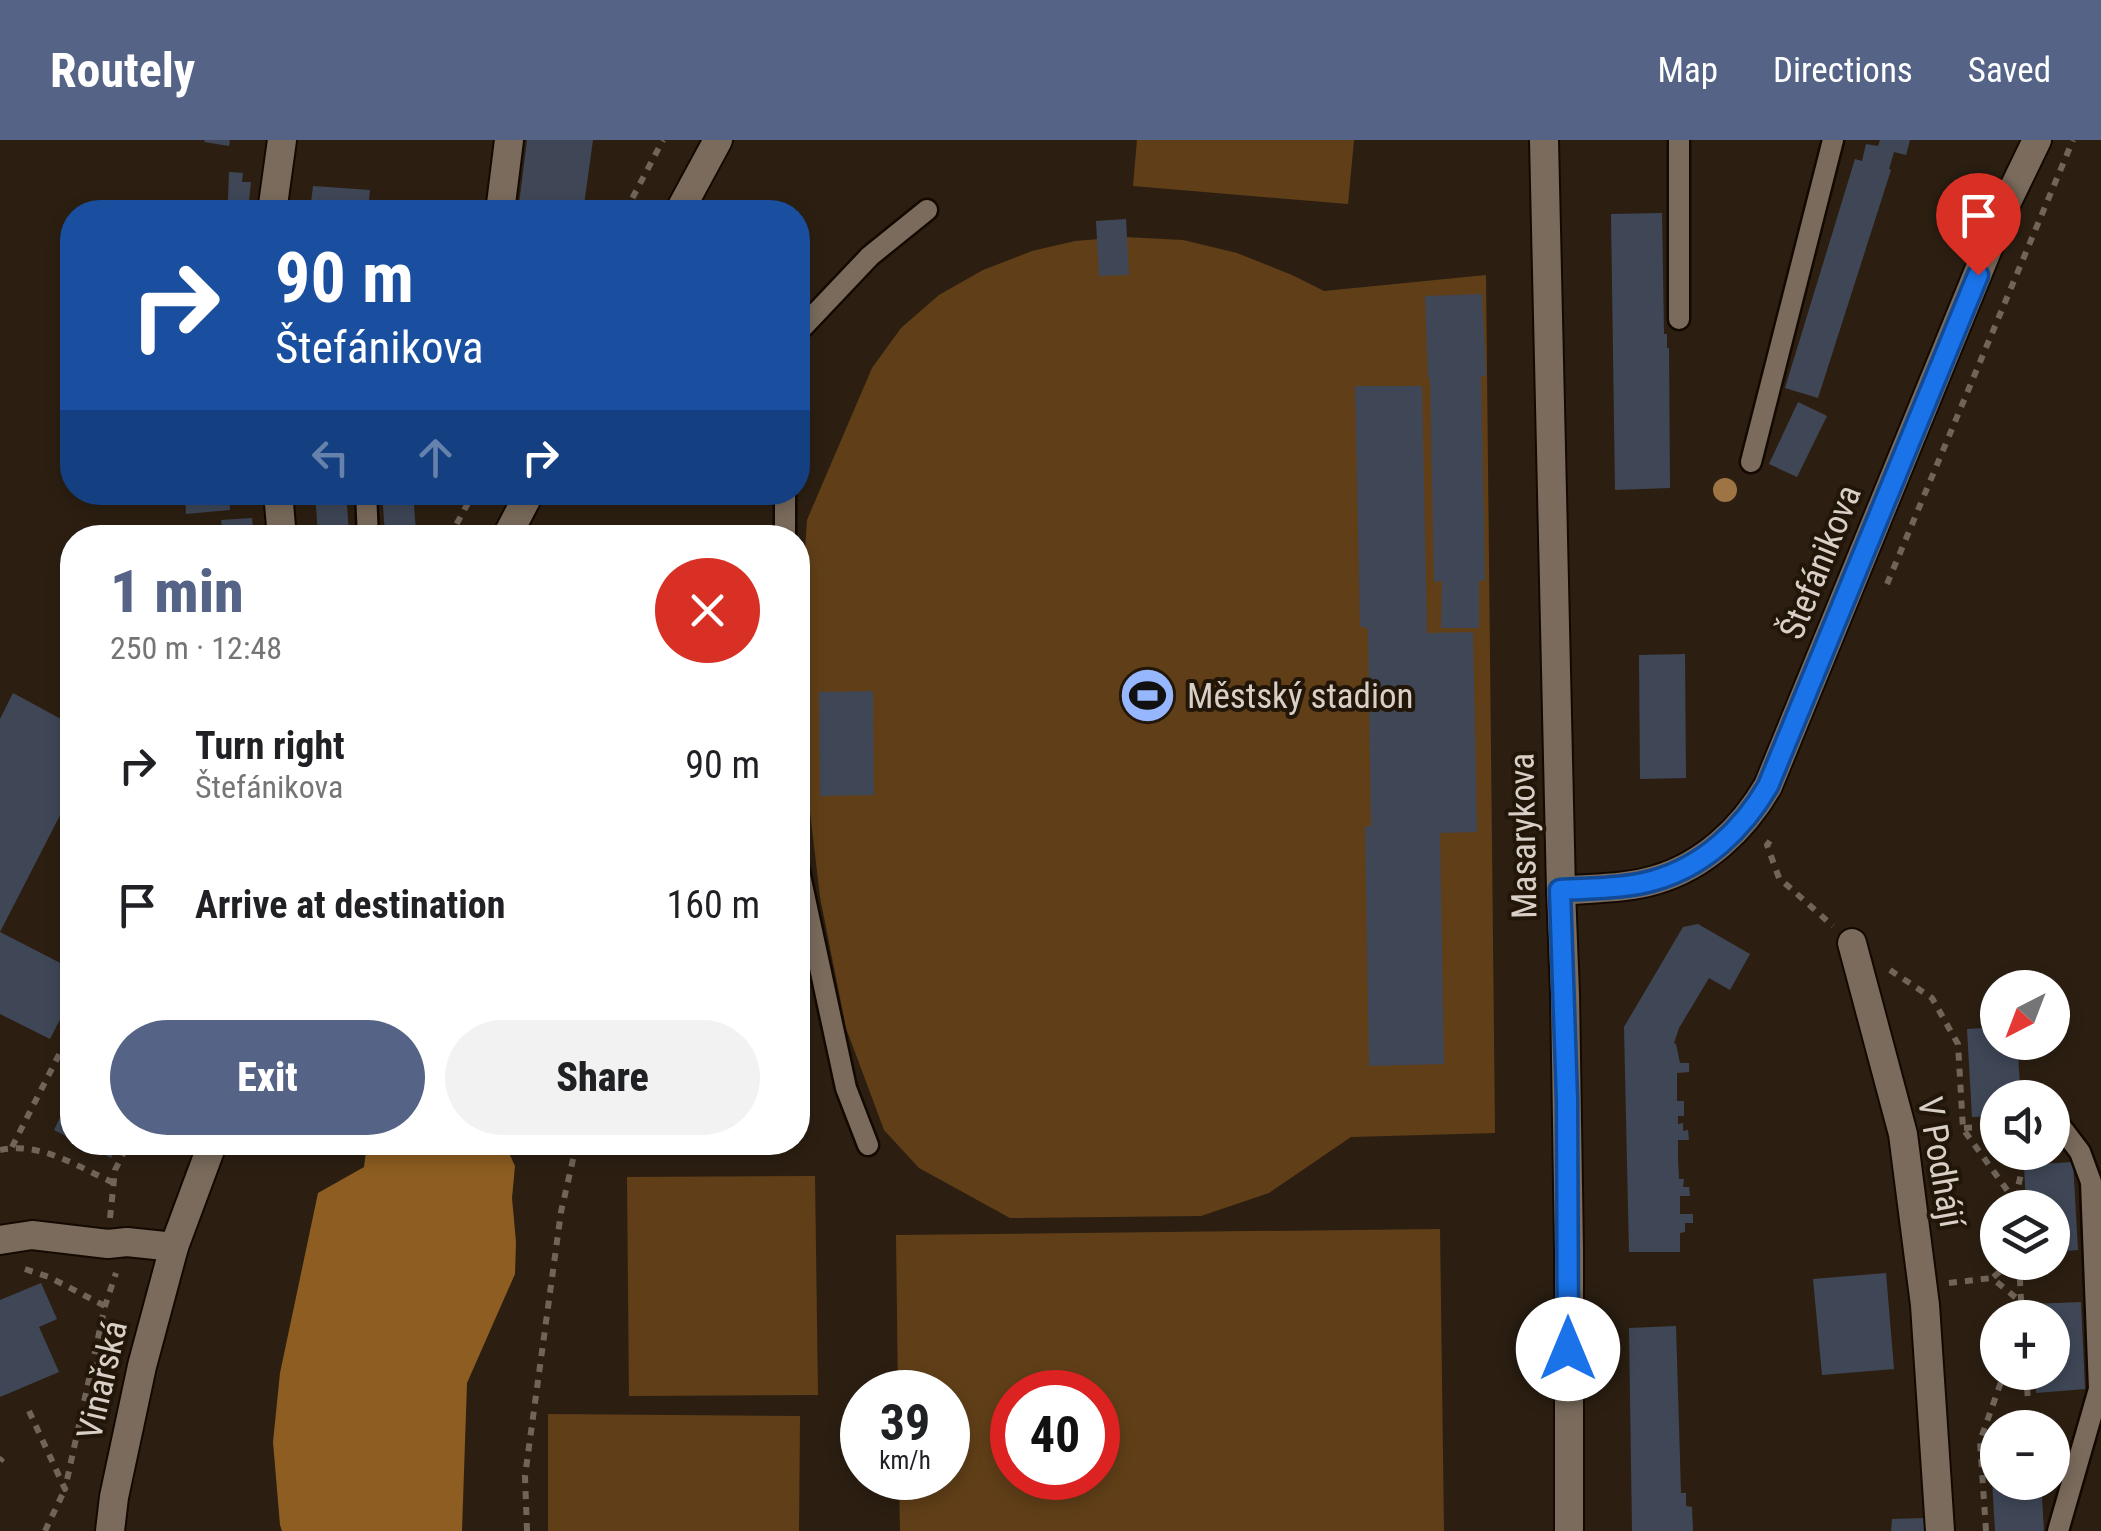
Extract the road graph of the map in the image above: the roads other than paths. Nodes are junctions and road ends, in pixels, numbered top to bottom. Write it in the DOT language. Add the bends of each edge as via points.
graph roads {
  1 [pos="282,140"];
  2 [pos="509,140"];
  3 [pos="718,140"];
  4 [pos="1544,140"];
  5 [pos="1680,140"];
  6 [pos="1833,140"];
  7 [pos="2037,140"];
  8 [pos="274,200"];
  9 [pos="502,200"];
  10 [pos="686,200"];
  11 [pos="928,210"];
  12 [pos="810,319"];
  13 [pos="1679,319"];
  14 [pos="1751,462"];
  15 [pos="1560,890"];
  16 [pos="810,922"];
  17 [pos="1852,944"];
  18 [pos="2070,1138"];
  19 [pos="868,1145"];
  20 [pos="208,1155"];
  21 [pos="0,1240"];
  22 [pos="174,1248"];
  23 [pos="110,1531"];
  24 [pos="1569,1531"];
  25 [pos="1940,1531"];
  26 [pos="2058,1531"];
  1 -- 8 [label="street"];
  2 -- 9 [label="street"];
  3 -- 10 [label="street"];
  4 -- 15 [label="street, Masarykova"];
  5 -- 13 [label="lane"];
  6 -- 14 [label="lane"];
  7 -- 15 [label="street, Štefánikova" via="1754,810 1687,868 1631,885"];
  11 -- 12 [label="lane" via="870,256"];
  15 -- 24 [label="street, Masarykova"];
  16 -- 19 [label="lane" via="846,1088"];
  17 -- 25 [label="street, V Podhájí" via="1903,1134 1925,1305"];
  18 -- 26 [label="lane" via="2091,1182 2098,1389"];
  20 -- 22 [label="street, Vinařská"];
  21 -- 22 [label="street" via="32,1234"];
  22 -- 23 [label="street, Vinařská" via="142,1366"];
}
